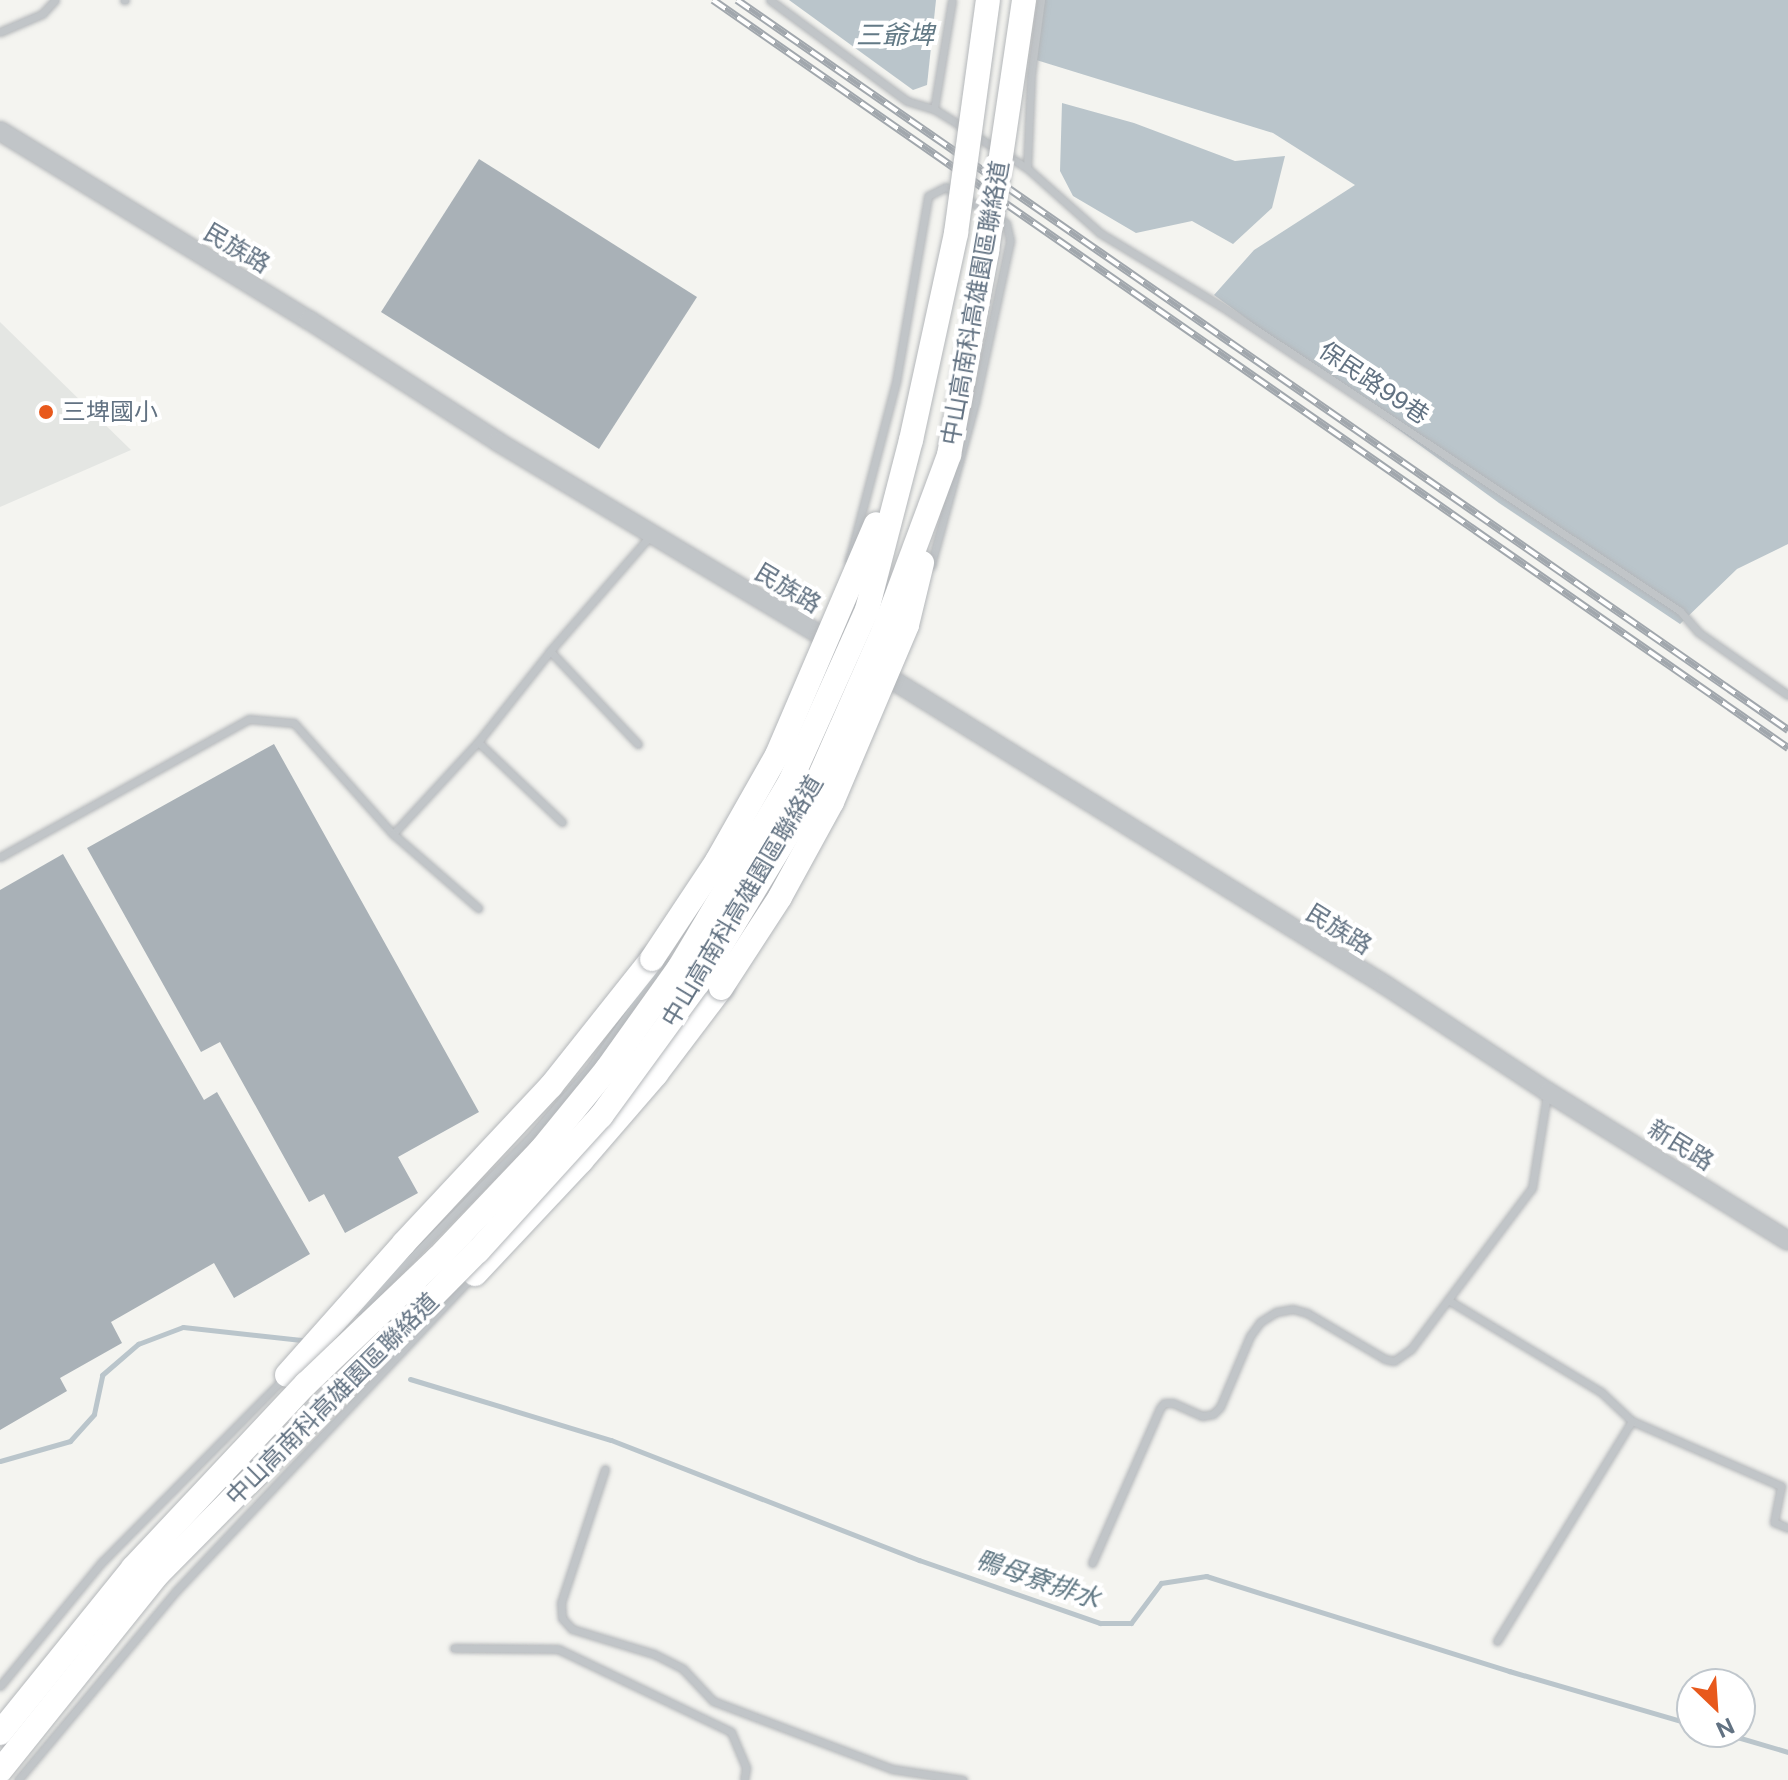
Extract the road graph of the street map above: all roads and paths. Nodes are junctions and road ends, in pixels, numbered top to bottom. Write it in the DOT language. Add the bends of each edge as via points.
graph roads {
  1 [pos="55,0"];
  2 [pos="770,0"];
  3 [pos="952,0"];
  4 [pos="988,0"];
  5 [pos="1024,0"];
  6 [pos="1041,0"];
  7 [pos="0,32"];
  8 [pos="934,109"];
  9 [pos="0,131"];
  10 [pos="1027,168"];
  11 [pos="911,440"];
  12 [pos="949,455"];
  13 [pos="651,535"];
  14 [pos="838,645"];
  15 [pos="550,651"];
  16 [pos="878,670"];
  17 [pos="1788,695"];
  18 [pos="815,697"];
  19 [pos="478,742"];
  20 [pos="638,744"];
  21 [pos="562,822"];
  22 [pos="748,828"];
  23 [pos="393,834"];
  24 [pos="0,857"];
  25 [pos="718,879"];
  26 [pos="478,908"];
  27 [pos="1548,1092"];
  28 [pos="1788,1241"];
  29 [pos="475,1274"];
  30 [pos="1448,1300"];
  31 [pos="287,1375"];
  32 [pos="1632,1421"];
  33 [pos="605,1469"];
  34 [pos="1788,1528"];
  35 [pos="1092,1563"];
  36 [pos="1497,1641"];
  37 [pos="454,1648"];
  38 [pos="0,1686"];
  39 [pos="0,1733"];
  40 [pos="39,1755"];
  41 [pos="0,1771"];
  42 [pos="18,1780"];
  43 [pos="31,1780"];
  44 [pos="744,1780"];
  45 [pos="963,1780"];
  1 -- 7 [label="lane" via="42,14"];
  2 -- 8 [label="lane, 保民路99巷" via="907,101"];
  3 -- 8 [label="lane"];
  4 -- 11 [label="highway, 中山高南科高雄園區聯絡道, bridge" via="956,233"];
  5 -- 12 [label="highway, 中山高南科高雄園區聯絡道, bridge" via="987,251"];
  6 -- 10 [label="lane"];
  8 -- 10 [label="lane, 保民路99巷"];
  9 -- 13 [label="street, 民族路"];
  10 -- 17 [label="lane, 保民路99巷" via="1100,233 1221,306 1680,611 1698,632"];
  11 -- 31 [label="highway, bridge" via="777,755 659,958 551,1086"];
  11 -- 39 [label="highway, 中山高南科高雄園區聯絡道, bridge" via="860,624 790,782 679,968 540,1151 306,1384 133,1568"];
  12 -- 29 [label="highway, bridge" via="907,625 839,787 780,897 721,988 609,1129"];
  12 -- 41 [label="highway, 中山高南科高雄園區聯絡道, bridge" via="884,630 811,796 698,983 601,1116 478,1251 158,1574"];
  13 -- 14 [label="street, 民族路"];
  13 -- 15 [label="lane"];
  14 -- 16 [label="street, 民族路"];
  14 -- 16 [label="lane" via="852,545 896,382 928,196 946,187 1006,223 1010,241 975,403 927,580"];
  14 -- 18 [label="lane"];
  15 -- 19 [label="lane"];
  15 -- 20 [label="lane"];
  16 -- 27 [label="street, 民族路"];
  16 -- 29 [label="lane" via="801,829 718,968 517,1214"];
  19 -- 21 [label="lane"];
  19 -- 23 [label="lane"];
  22 -- 25 [label="lane"];
  23 -- 24 [label="lane" via="294,723 249,719"];
  23 -- 26 [label="lane"];
  27 -- 28 [label="street, 新民路"];
  27 -- 30 [label="lane" via="1532,1188"];
  29 -- 40 [label="lane" via="176,1591"];
  30 -- 32 [label="lane" via="1601,1392"];
  30 -- 35 [label="lane" via="1411,1349 1394,1361 1307,1313 1276,1312 1260,1322 1213,1414 1202,1416 1173,1403 1160,1408"];
  31 -- 38 [label="lane" via="102,1562"];
  32 -- 34 [label="lane" via="1781,1486 1774,1522"];
  32 -- 36 [label="lane"];
  33 -- 45 [label="lane" via="561,1603 562,1618 572,1629 654,1654 691,1676 713,1701 892,1769"];
  37 -- 44 [label="lane" via="558,1649 731,1732 746,1768"];
  40 -- 42 [label="lane"];
  40 -- 43 [label="lane"];
}
